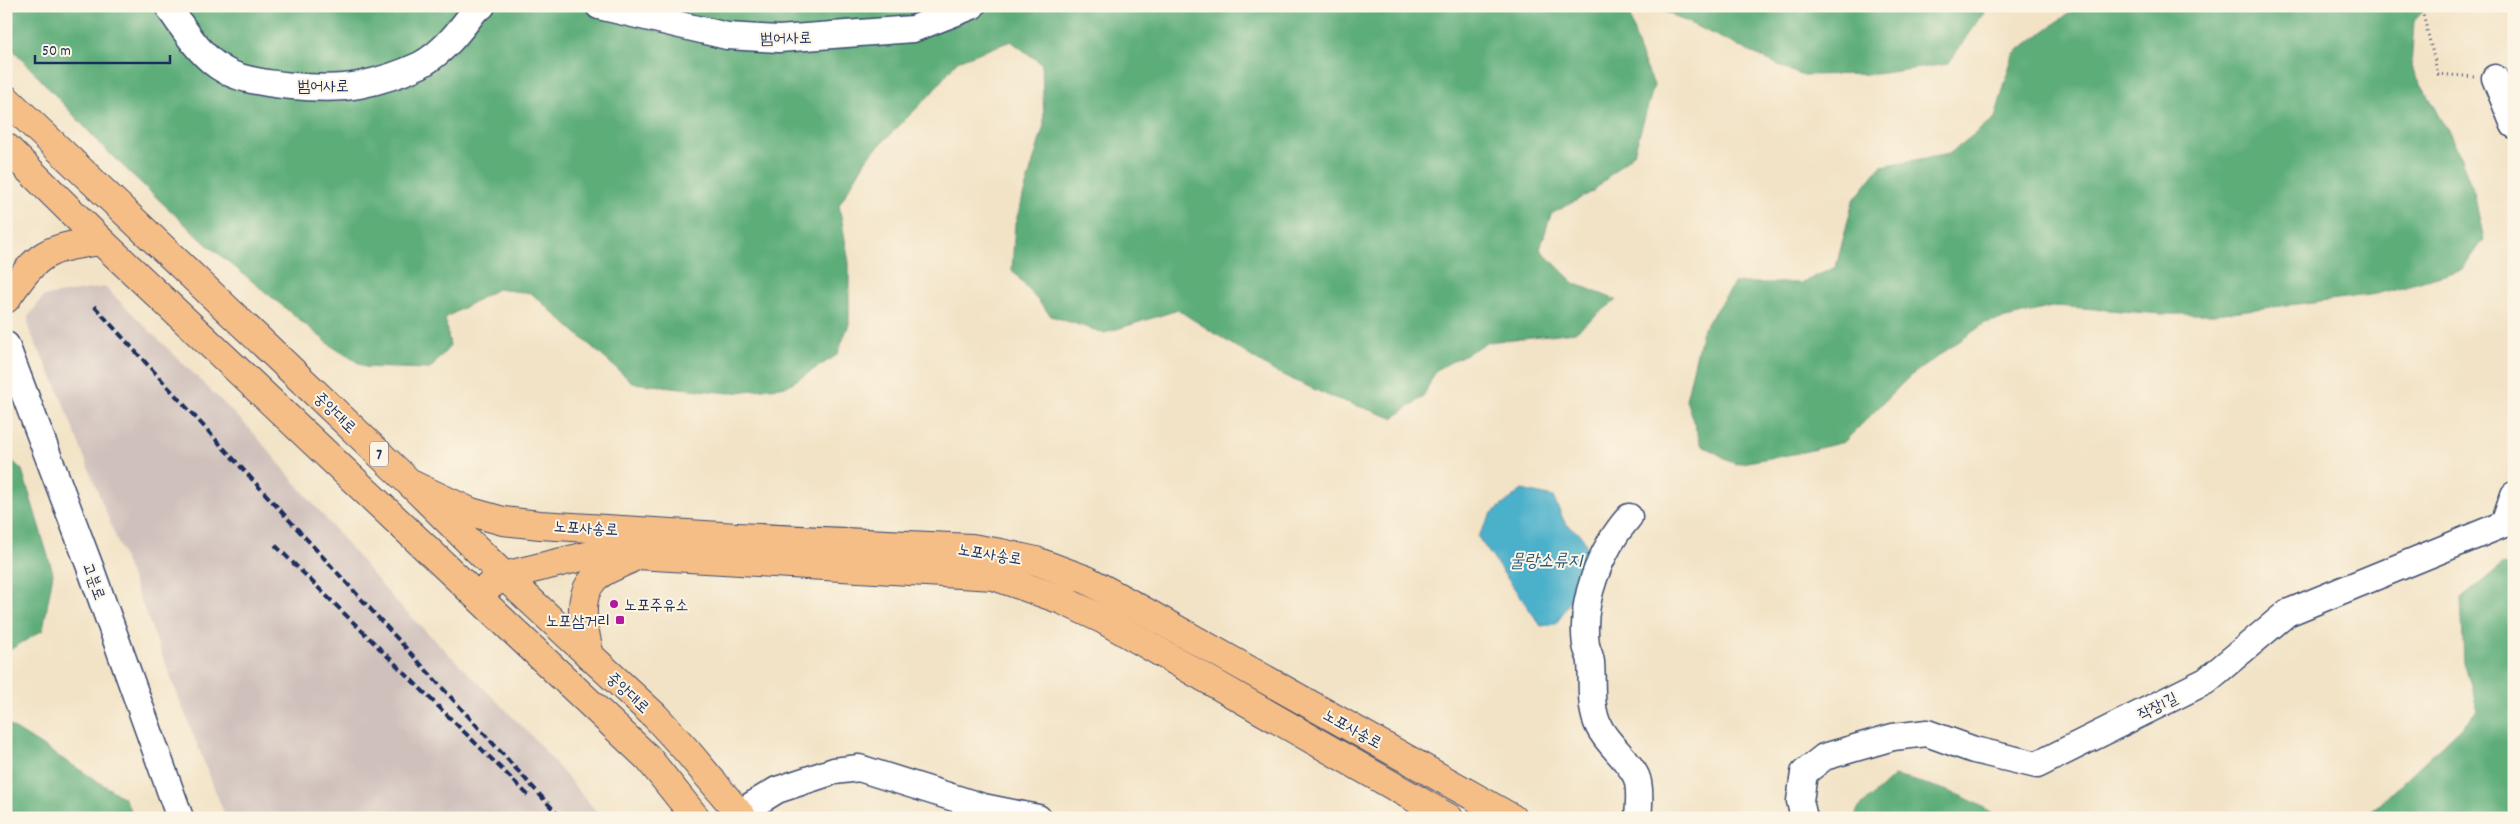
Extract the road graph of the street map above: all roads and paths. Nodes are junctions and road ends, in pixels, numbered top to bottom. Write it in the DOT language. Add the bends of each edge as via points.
graph roads {
  1 [pos="171,6"];
  2 [pos="482,6"];
  3 [pos="599,6"];
  4 [pos="972,6"];
  5 [pos="2421,6"];
  6 [pos="2495,78"];
  7 [pos="6,99"];
  8 [pos="2514,125"];
  9 [pos="6,147"];
  10 [pos="101,241"];
  11 [pos="6,299"];
  12 [pos="6,345"];
  13 [pos="411,484"];
  14 [pos="2514,495"];
  15 [pos="1629,517"];
  16 [pos="2509,523"];
  17 [pos="637,555"];
  18 [pos="504,576"];
  19 [pos="476,595"];
  20 [pos="590,656"];
  21 [pos="741,816"];
  22 [pos="180,818"];
  23 [pos="696,818"];
  24 [pos="1038,818"];
  25 [pos="1449,818"];
  26 [pos="1512,818"];
  27 [pos="1638,818"];
  28 [pos="1804,818"];
  1 -- 2 [label="street, 범어사로" via="171,12 197,47 224,70 248,79 284,85 336,86 358,85 421,64 454,37"];
  3 -- 4 [label="street, 범어사로" via="727,36 779,40 912,29"];
  5 -- 6 [label="path" via="2438,74"];
  6 -- 8 [label="street"];
  7 -- 13 [label="main road, 중앙대로 / 7"];
  9 -- 10 [label="main road, 7"];
  10 -- 11 [label="main road" via="66,245 48,252 27,268"];
  10 -- 19 [label="main road, 7"];
  12 -- 22 [label="street, 고분로"];
  13 -- 18 [label="main road, 중앙대로 / 7"];
  13 -- 26 [label="main road, 노포사송로" via="471,512 503,521 736,537 972,548 1036,561 1086,580 1135,606"];
  14 -- 16 [label="street, 작장1길"];
  15 -- 27 [label="street" via="1596,573 1588,597 1586,646 1591,662 1592,699 1598,726 1636,777"];
  16 -- 28 [label="street, 작장1길" via="2287,613 2206,681 2038,764 1974,750 1927,733 1893,737 1824,757 1804,773 1800,801"];
  17 -- 18 [label="main road, 노포사송로" via="586,556"];
  17 -- 20 [label="main road" via="594,579 586,593 582,620"];
  17 -- 25 [label="main road, 노포사송로" via="994,576 1062,600 1104,620"];
  18 -- 19 [label="main road, 노포사송로"];
  18 -- 20 [label="main road, 중앙대로 / 7"];
  19 -- 23 [label="main road, 7" via="648,758"];
  20 -- 21 [label="main road, 중앙대로 / 7" via="655,716"];
  21 -- 24 [label="street" via="777,790 834,771 859,768 983,807"];
}
